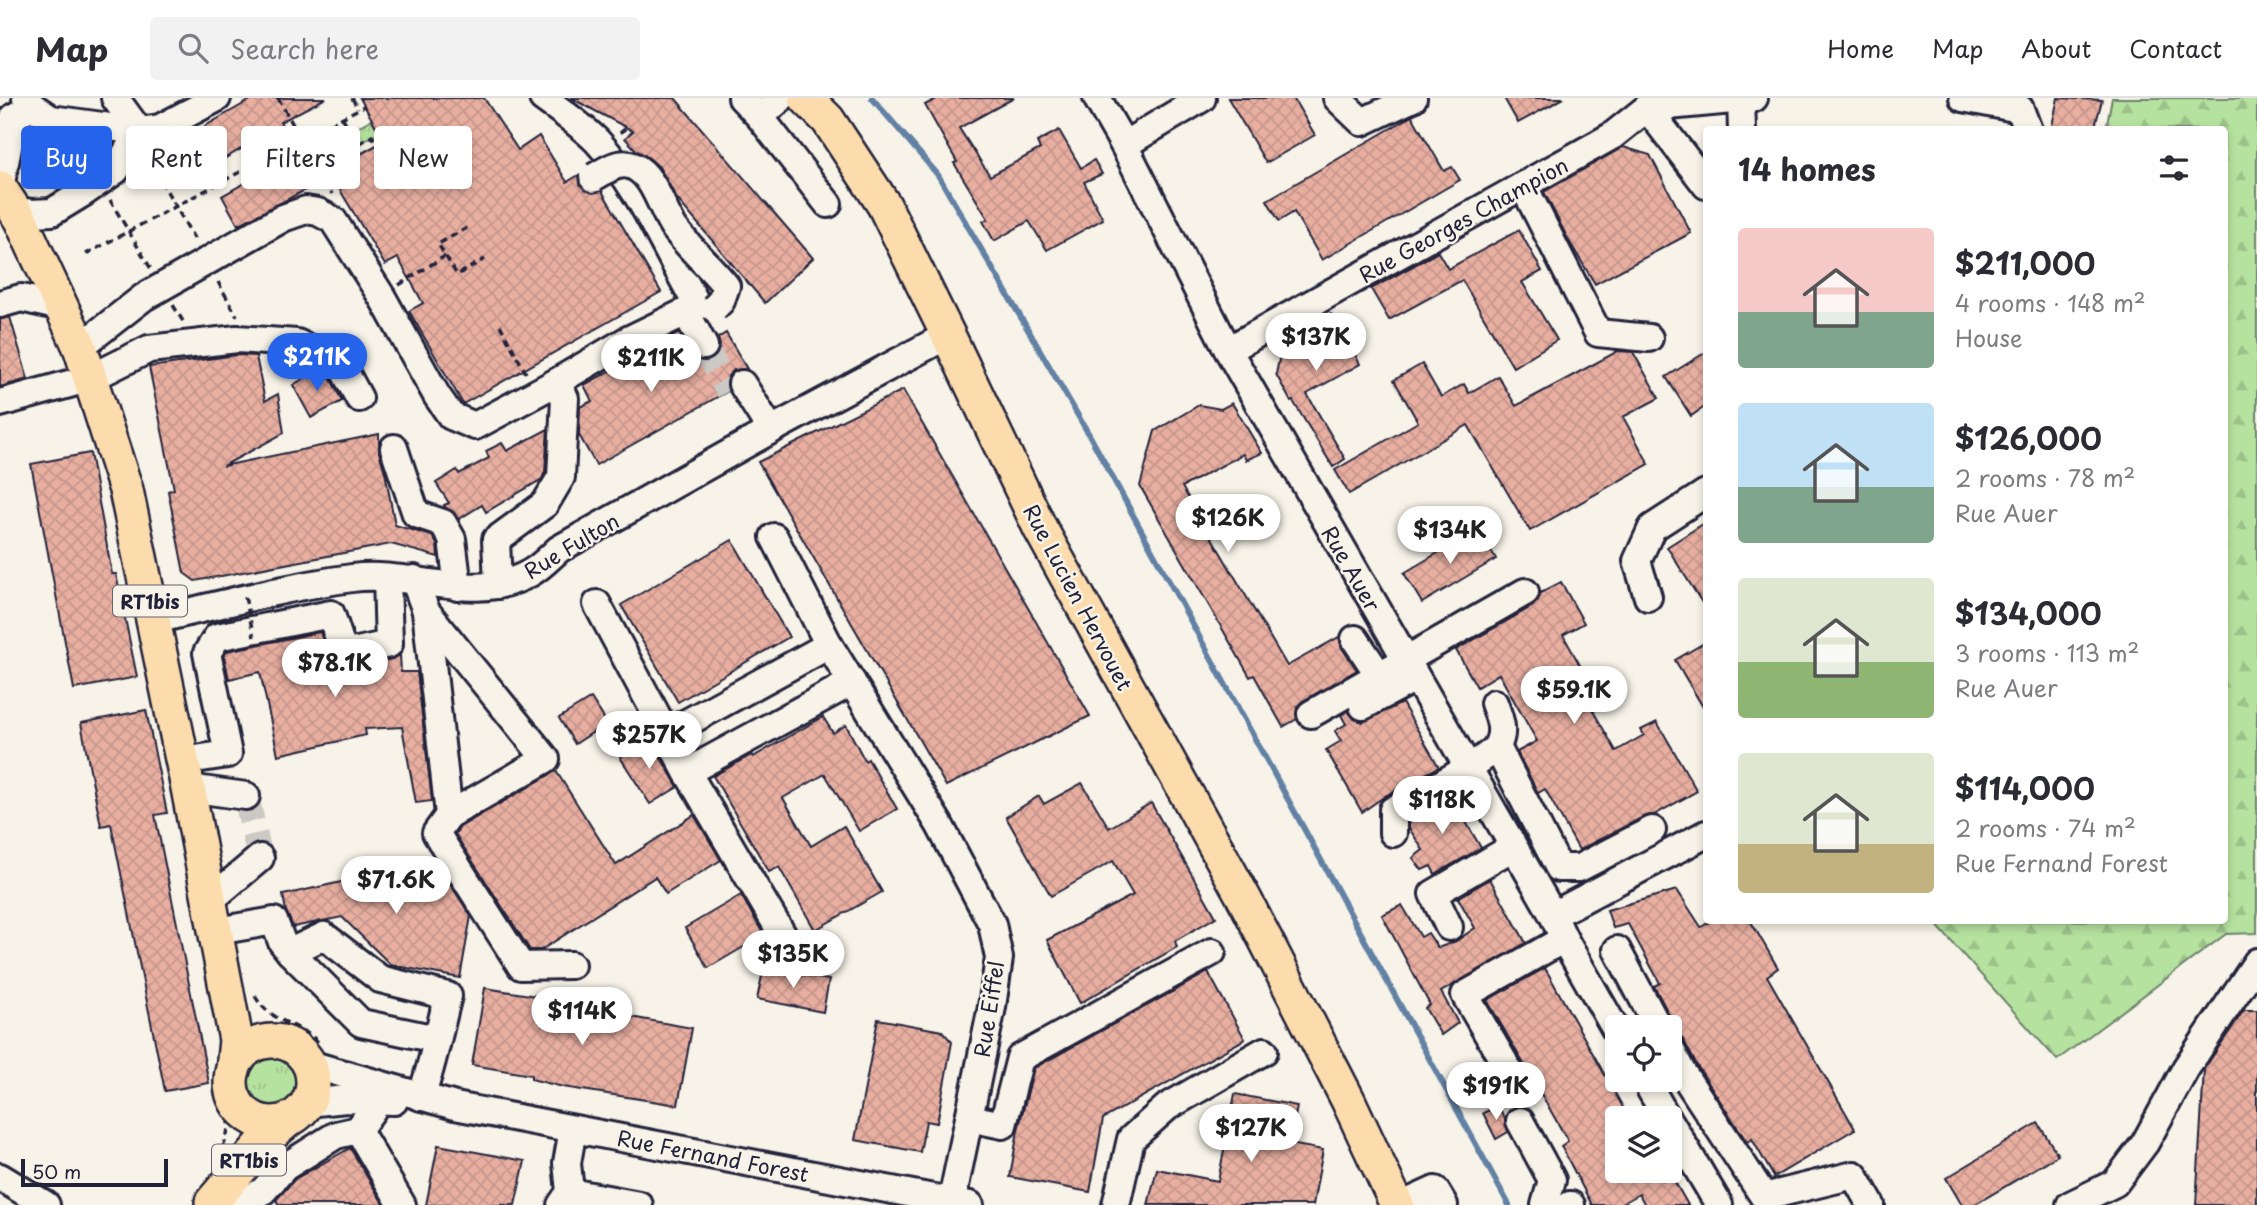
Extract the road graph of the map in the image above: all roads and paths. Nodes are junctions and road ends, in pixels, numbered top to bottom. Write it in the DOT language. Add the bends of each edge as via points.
graph roads {
  1 [pos="115,98"];
  2 [pos="352,98"];
  3 [pos="542,98"];
  4 [pos="742,98"];
  5 [pos="781,98"];
  6 [pos="806,98"];
  7 [pos="1097,98"];
  8 [pos="1202,98"];
  9 [pos="1337,98"];
  10 [pos="1413,98"];
  11 [pos="1962,98"];
  12 [pos="1747,99"];
  13 [pos="206,101"];
  14 [pos="1651,103"];
  15 [pos="364,106"];
  16 [pos="358,109"];
  17 [pos="14,115"];
  18 [pos="342,117"];
  19 [pos="761,117"];
  20 [pos="132,126"];
  21 [pos="163,126"];
  22 [pos="324,126"];
  23 [pos="348,126"];
  24 [pos="1743,126"];
  25 [pos="2026,126"];
  26 [pos="126,136"];
  27 [pos="374,139"];
  28 [pos="360,143"];
  29 [pos="1124,145"];
  30 [pos="126,158"];
  31 [pos="241,170"];
  32 [pos="594,177"];
  33 [pos="1703,181"];
  34 [pos="1523,185"];
  35 [pos="166,189"];
  36 [pos="106,192"];
  37 [pos="4,201"];
  38 [pos="828,204"];
  39 [pos="174,205"];
  40 [pos="467,228"];
  41 [pos="129,231"];
  42 [pos="86,254"];
  43 [pos="218,254"];
  44 [pos="445,256"];
  45 [pos="485,259"];
  46 [pos="403,282"];
  47 [pos="162,286"];
  48 [pos="0,304"];
  49 [pos="62,307"];
  50 [pos="699,309"];
  51 [pos="237,316"];
  52 [pos="185,325"];
  53 [pos="500,325"];
  54 [pos="948,335"];
  55 [pos="1649,338"];
  56 [pos="710,342"];
  57 [pos="80,347"];
  58 [pos="1228,350"];
  59 [pos="91,378"];
  60 [pos="546,388"];
  61 [pos="735,388"];
  62 [pos="359,398"];
  63 [pos="0,403"];
  64 [pos="764,434"];
  65 [pos="394,448"];
  66 [pos="1703,495"];
  67 [pos="774,537"];
  68 [pos="387,578"];
  69 [pos="414,579"];
  70 [pos="498,585"];
  71 [pos="458,587"];
  72 [pos="1525,592"];
  73 [pos="245,597"];
  74 [pos="1648,597"];
  75 [pos="597,604"];
  76 [pos="426,611"];
  77 [pos="154,620"];
  78 [pos="254,637"];
  79 [pos="1355,639"];
  80 [pos="829,645"];
  81 [pos="1410,669"];
  82 [pos="1379,675"];
  83 [pos="852,682"];
  84 [pos="1494,703"];
  85 [pos="1363,706"];
  86 [pos="1311,714"];
  87 [pos="668,733"];
  88 [pos="1497,747"];
  89 [pos="1467,769"];
  90 [pos="687,772"];
  91 [pos="185,775"];
  92 [pos="246,796"];
  93 [pos="449,815"];
  94 [pos="1652,830"];
  95 [pos="1393,833"];
  96 [pos="1703,836"];
  97 [pos="1513,847"];
  98 [pos="260,858"];
  99 [pos="1553,915"];
  100 [pos="215,916"];
  101 [pos="1448,927"];
  102 [pos="785,939"];
  103 [pos="1564,939"];
  104 [pos="1617,950"];
  105 [pos="290,952"];
  106 [pos="1212,952"];
  107 [pos="2257,962"];
  108 [pos="571,965"];
  109 [pos="253,989"];
  110 [pos="1608,1015"];
  111 [pos="1652,1015"];
  112 [pos="436,1039"];
  113 [pos="268,1041"];
  114 [pos="1264,1051"];
  115 [pos="316,1056"];
  116 [pos="233,1070"];
  117 [pos="1518,1086"];
  118 [pos="1674,1092"];
  119 [pos="421,1097"];
  120 [pos="380,1099"];
  121 [pos="238,1105"];
  122 [pos="455,1106"];
  123 [pos="297,1112"];
  124 [pos="969,1118"];
  125 [pos="1520,1121"];
  126 [pos="573,1129"];
  127 [pos="358,1130"];
  128 [pos="1682,1143"];
  129 [pos="0,1177"];
  130 [pos="2120,1194"];
  131 [pos="877,1196"];
  132 [pos="566,1199"];
  133 [pos="256,1201"];
  134 [pos="212,1204"];
  135 [pos="957,1204"];
  136 [pos="1417,1204"];
  137 [pos="46,1205"];
  138 [pos="402,1205"];
  139 [pos="639,1205"];
  140 [pos="1116,1205"];
  141 [pos="1545,1205"];
  142 [pos="1719,1205"];
  143 [pos="1871,1205"];
  144 [pos="2070,1205"];
  1 -- 20 [label="street"];
  2 -- 16 [label="path"];
  3 -- 50 [label="street" via="598,142 623,175"];
  4 -- 19 [label="street"];
  5 -- 19 [label="street"];
  6 -- 54 [label="main road, Rue Lucien Hervouet" via="828,120 884,205"];
  7 -- 29 [label="street, Rue Auer"];
  8 -- 29 [label="street"];
  9 -- 10 [label="street" via="1362,122"];
  11 -- 25 [label="street" via="2020,109"];
  12 -- 14 [label="street"];
  12 -- 24 [label="street"];
  13 -- 21 [label="street"];
  14 -- 33 [label="street"];
  14 -- 34 [label="street, Rue Georges Champion" via="1612,136"];
  15 -- 16 [label="path"];
  16 -- 18 [label="path"];
  17 -- 26 [label="street" via="51,118"];
  17 -- 37 [label="street"];
  18 -- 22 [label="path"];
  18 -- 23 [label="path"];
  19 -- 38 [label="street"];
  27 -- 28 [label="path"];
  29 -- 58 [label="street, Rue Auer"];
  30 -- 37 [label="street" via="116,170 52,212 31,213"];
  31 -- 39 [label="path"];
  32 -- 50 [label="street, bridge" via="620,163 632,165 650,181 675,228 726,286 721,301"];
  34 -- 55 [label="street" via="1598,333"];
  34 -- 58 [label="street, Rue Georges Champion"];
  35 -- 39 [label="path"];
  36 -- 41 [label="path"];
  37 -- 49 [label="main road, RT1bis" via="21,220"];
  39 -- 41 [label="path"];
  39 -- 43 [label="path"];
  40 -- 44 [label="path" via="438,244"];
  41 -- 42 [label="path"];
  41 -- 47 [label="path"];
  43 -- 47 [label="street"];
  43 -- 51 [label="path"];
  43 -- 60 [label="street" via="283,218 306,210 318,212 333,220 451,416 475,425"];
  44 -- 45 [label="path" via="457,275"];
  44 -- 46 [label="path"];
  47 -- 52 [label="path"];
  47 -- 57 [label="street"];
  48 -- 49 [label="street" via="21,298"];
  49 -- 57 [label="main road, RT1bis"];
  50 -- 56 [label="street"];
  50 -- 60 [label="street" via="626,341"];
  53 -- 60 [label="path"];
  54 -- 64 [label="street, Rue Fulton"];
  54 -- 136 [label="main road, Rue Lucien Hervouet" via="1040,528 1245,900 1348,1100"];
  57 -- 59 [label="main road, RT1bis"];
  58 -- 81 [label="street, Rue Auer"];
  59 -- 62 [label="street" via="149,349 237,339 285,342 340,363"];
  59 -- 63 [label="street"];
  59 -- 77 [label="main road, RT1bis" via="126,490"];
  60 -- 70 [label="street" via="565,398 561,477 545,504 496,540"];
  61 -- 64 [label="street"];
  64 -- 70 [label="street, Rue Fulton" via="559,550 530,573"];
  65 -- 71 [label="street" via="416,514 443,523 452,539"];
  66 -- 74 [label="street" via="1652,528 1637,561"];
  67 -- 80 [label="street, Rue Eiffel"];
  68 -- 69 [label="street, Rue Fulton"];
  68 -- 73 [label="street, Rue Fulton" via="355,577"];
  68 -- 91 [label="street" via="388,645 344,654 331,614 217,637 207,653 228,754"];
  69 -- 71 [label="street, Rue Fulton"];
  69 -- 76 [label="street"];
  70 -- 71 [label="street, Rue Fulton"];
  72 -- 81 [label="street"];
  73 -- 77 [label="street, Rue Fulton"];
  73 -- 78 [label="path, bridge"];
  75 -- 87 [label="street"];
  76 -- 93 [label="street"];
  76 -- 93 [label="street" via="546,759"];
  77 -- 91 [label="main road, RT1bis"];
  79 -- 82 [label="street"];
  80 -- 83 [label="street, Rue Eiffel"];
  80 -- 87 [label="street"];
  81 -- 82 [label="street"];
  81 -- 85 [label="street"];
  81 -- 89 [label="street, Rue Auer"];
  82 -- 86 [label="street"];
  83 -- 90 [label="street"];
  83 -- 124 [label="street, Rue Eiffel" via="939,824 992,924 999,958"];
  84 -- 88 [label="street" via="1502,730"];
  87 -- 90 [label="street"];
  88 -- 89 [label="street"];
  88 -- 94 [label="street" via="1559,868 1579,868"];
  89 -- 95 [label="street" via="1393,810"];
  89 -- 97 [label="street, Rue Auer"];
  90 -- 102 [label="street"];
  91 -- 92 [label="street"];
  91 -- 100 [label="main road, RT1bis"];
  93 -- 108 [label="street" via="436,833 521,966"];
  96 -- 99 [label="street"];
  97 -- 99 [label="street, Rue Auer"];
  97 -- 101 [label="street" via="1433,894"];
  98 -- 100 [label="street"];
  99 -- 103 [label="street, Rue Auer"];
  100 -- 105 [label="street" via="274,921"];
  100 -- 113 [label="main road, RT1bis" via="248,1006"];
  100 -- 116 [label="main road, RT1bis" via="236,1041"];
  103 -- 110 [label="street, Rue Auer"];
  103 -- 117 [label="street" via="1465,995"];
  104 -- 111 [label="street"];
  105 -- 112 [label="street" via="361,1023"];
  105 -- 112 [label="street" via="324,936 380,979 449,996"];
  106 -- 124 [label="street" via="1020,1058 1003,1125"];
  107 -- 130 [label="street" via="2186,1068"];
  109 -- 115 [label="path" via="269,1014 305,1031"];
  112 -- 119 [label="street"];
  113 -- 115 [label="main road"];
  113 -- 116 [label="main road" via="242,1054"];
  114 -- 140 [label="street" via="1167,1107 1131,1139"];
  115 -- 119 [label="street, Rue Fernand Forest"];
  115 -- 123 [label="main road" via="313,1087"];
  116 -- 121 [label="main road" via="232,1090"];
  118 -- 143 [label="street" via="1765,1196 1854,1175"];
  119 -- 122 [label="street, Rue Fernand Forest"];
  120 -- 122 [label="street, Rue Fernand Forest"];
  120 -- 123 [label="street, Rue Fernand Forest" via="346,1099"];
  120 -- 127 [label="street"];
  121 -- 123 [label="main road" via="270,1123"];
  121 -- 134 [label="main road, RT1bis" via="234,1148"];
  122 -- 126 [label="street, Rue Fernand Forest"];
  123 -- 134 [label="main road, RT1bis" via="266,1139"];
  124 -- 135 [label="street, Rue Eiffel"];
  125 -- 141 [label="street" via="1552,1180"];
  126 -- 131 [label="street, Rue Fernand Forest"];
  126 -- 132 [label="street"];
  127 -- 133 [label="street" via="336,1135 285,1167"];
  127 -- 138 [label="street"];
  128 -- 142 [label="street"];
  129 -- 137 [label="street"];
  130 -- 144 [label="street"];
  131 -- 135 [label="street, Rue Fernand Forest"];
  132 -- 139 [label="street"];
  133 -- 134 [label="street"];
}
